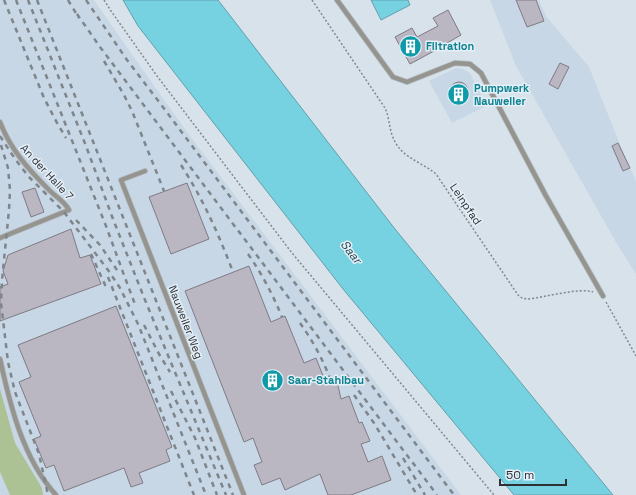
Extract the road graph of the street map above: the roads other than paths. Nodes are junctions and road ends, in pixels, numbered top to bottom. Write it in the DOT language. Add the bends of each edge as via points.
graph roads {
  1 [pos="337,0"];
  2 [pos="0,122"];
  3 [pos="145,171"];
  4 [pos="0,238"];
  5 [pos="603,296"];
  6 [pos="0,359"];
  7 [pos="56,495"];
  8 [pos="244,495"];
  1 -- 5 [label="lane" via="393,77 407,82 455,63 470,64 481,73 546,196"];
  2 -- 4 [label="lane, An der Halle 7" via="11,146 69,210"];
  3 -- 8 [label="lane, Nauweiler Weg" via="121,180"];
  6 -- 7 [label="lane" via="16,422 46,485"];
}
